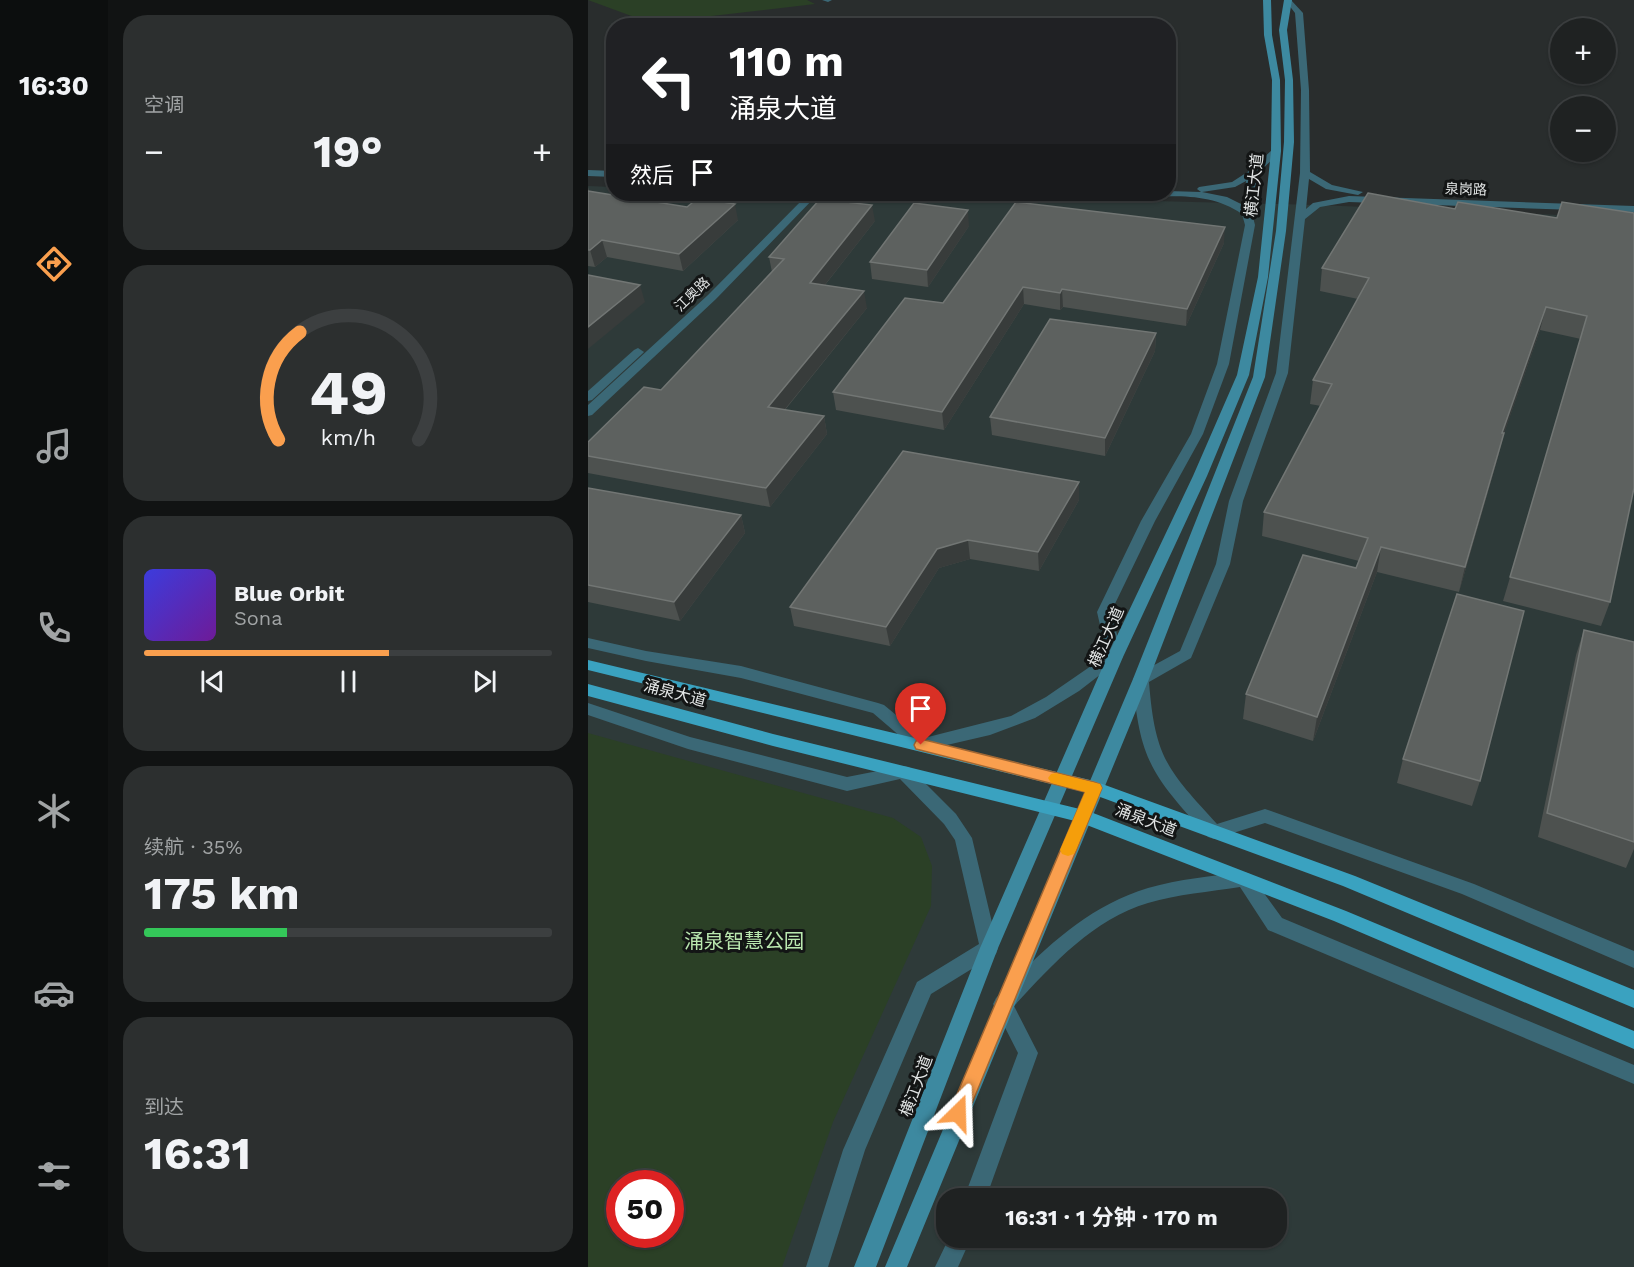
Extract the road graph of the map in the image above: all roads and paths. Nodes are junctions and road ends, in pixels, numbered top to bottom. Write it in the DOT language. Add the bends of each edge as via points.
graph roads {
  1 [pos="1267,0"];
  2 [pos="1288,1"];
  3 [pos="1282,154"];
  4 [pos="1305,166"];
  5 [pos="588,173"];
  6 [pos="1252,173"];
  7 [pos="606,174"];
  8 [pos="588,181"];
  9 [pos="606,182"];
  10 [pos="1176,189"];
  11 [pos="1204,192"];
  12 [pos="1176,193"];
  13 [pos="1362,196"];
  14 [pos="795,201"];
  15 [pos="806,201"];
  16 [pos="1634,201"];
  17 [pos="1634,209"];
  18 [pos="1247,213"];
  19 [pos="1301,217"];
  20 [pos="1274,232"];
  21 [pos="1300,232"];
  22 [pos="1248,233"];
  23 [pos="588,397"];
  24 [pos="588,412"];
  25 [pos="588,643"];
  26 [pos="1115,657"];
  27 [pos="588,665"];
  28 [pos="1141,679"];
  29 [pos="588,690"];
  30 [pos="588,709"];
  31 [pos="921,745"];
  32 [pos="903,772"];
  33 [pos="1063,780"];
  34 [pos="1094,788"];
  35 [pos="1051,808"];
  36 [pos="1082,816"];
  37 [pos="1214,832"];
  38 [pos="1244,879"];
  39 [pos="989,948"];
  40 [pos="1634,960"];
  41 [pos="1634,999"];
  42 [pos="1003,1004"];
  43 [pos="1634,1040"];
  44 [pos="1634,1075"];
  45 [pos="979,1188"];
  46 [pos="955,1248"];
  47 [pos="817,1267"];
  48 [pos="865,1267"];
  49 [pos="896,1267"];
  50 [pos="946,1267"];
  1 -- 3 [label="main road, 横江大道"];
  2 -- 3 [label="main road, 横江大道" via="1283,30 1289,80"];
  2 -- 4 [label="street" via="1299,13"];
  3 -- 4 [label="street"];
  3 -- 6 [label="street"];
  3 -- 20 [label="main road, 横江大道"];
  4 -- 13 [label="street, 泉岗路" via="1329,187"];
  4 -- 19 [label="street"];
  5 -- 7 [label="street"];
  6 -- 11 [label="street" via="1235,184"];
  6 -- 18 [label="street"];
  8 -- 9 [label="street"];
  10 -- 11 [label="street"];
  11 -- 12 [label="street"];
  11 -- 18 [label="street" via="1232,202"];
  13 -- 16 [label="street, 泉岗路"];
  13 -- 17 [label="street, 泉岗路"];
  13 -- 19 [label="street, 泉岗路" via="1328,202"];
  14 -- 23 [label="street, 江奥路"];
  15 -- 24 [label="street, 江奥路" via="712,297"];
  18 -- 22 [label="street"];
  19 -- 21 [label="street"];
  20 -- 21 [label="street"];
  20 -- 22 [label="street"];
  20 -- 26 [label="main road, 横江大道" via="1243,375"];
  20 -- 28 [label="main road, 横江大道" via="1260,377"];
  21 -- 28 [label="street" via="1282,373 1236,501 1223,564 1186,654"];
  22 -- 26 [label="street" via="1223,364 1197,434 1148,521 1104,612"];
  25 -- 31 [label="street" via="741,672 878,709"];
  26 -- 31 [label="street" via="1028,715 1000,726"];
  26 -- 33 [label="main road, 横江大道"];
  27 -- 31 [label="main road, 涌泉大道"];
  28 -- 34 [label="main road, 横江大道"];
  28 -- 37 [label="street" via="1144,718 1154,755"];
  29 -- 32 [label="main road, 涌泉大道"];
  30 -- 32 [label="street" via="688,743 847,784"];
  31 -- 33 [label="main road, 涌泉大道"];
  32 -- 35 [label="main road, 涌泉大道"];
  32 -- 39 [label="street" via="963,837"];
  33 -- 34 [label="main road, 涌泉大道"];
  33 -- 35 [label="main road, 横江大道"];
  34 -- 36 [label="main road, 横江大道"];
  34 -- 37 [label="main road, 涌泉大道"];
  35 -- 36 [label="main road, 涌泉大道"];
  35 -- 39 [label="main road, 横江大道"];
  36 -- 38 [label="main road, 涌泉大道"];
  36 -- 42 [label="main road, 横江大道"];
  37 -- 40 [label="street" via="1266,816 1468,889"];
  37 -- 41 [label="main road, 涌泉大道" via="1349,881"];
  38 -- 42 [label="street" via="1123,904 1076,934"];
  38 -- 43 [label="main road, 涌泉大道"];
  38 -- 44 [label="street" via="1275,924"];
  39 -- 47 [label="street" via="924,988 855,1149"];
  39 -- 48 [label="main road, 横江大道"];
  42 -- 45 [label="street" via="1028,1053"];
  42 -- 49 [label="main road, 横江大道"];
  46 -- 50 [label="street"];
}
